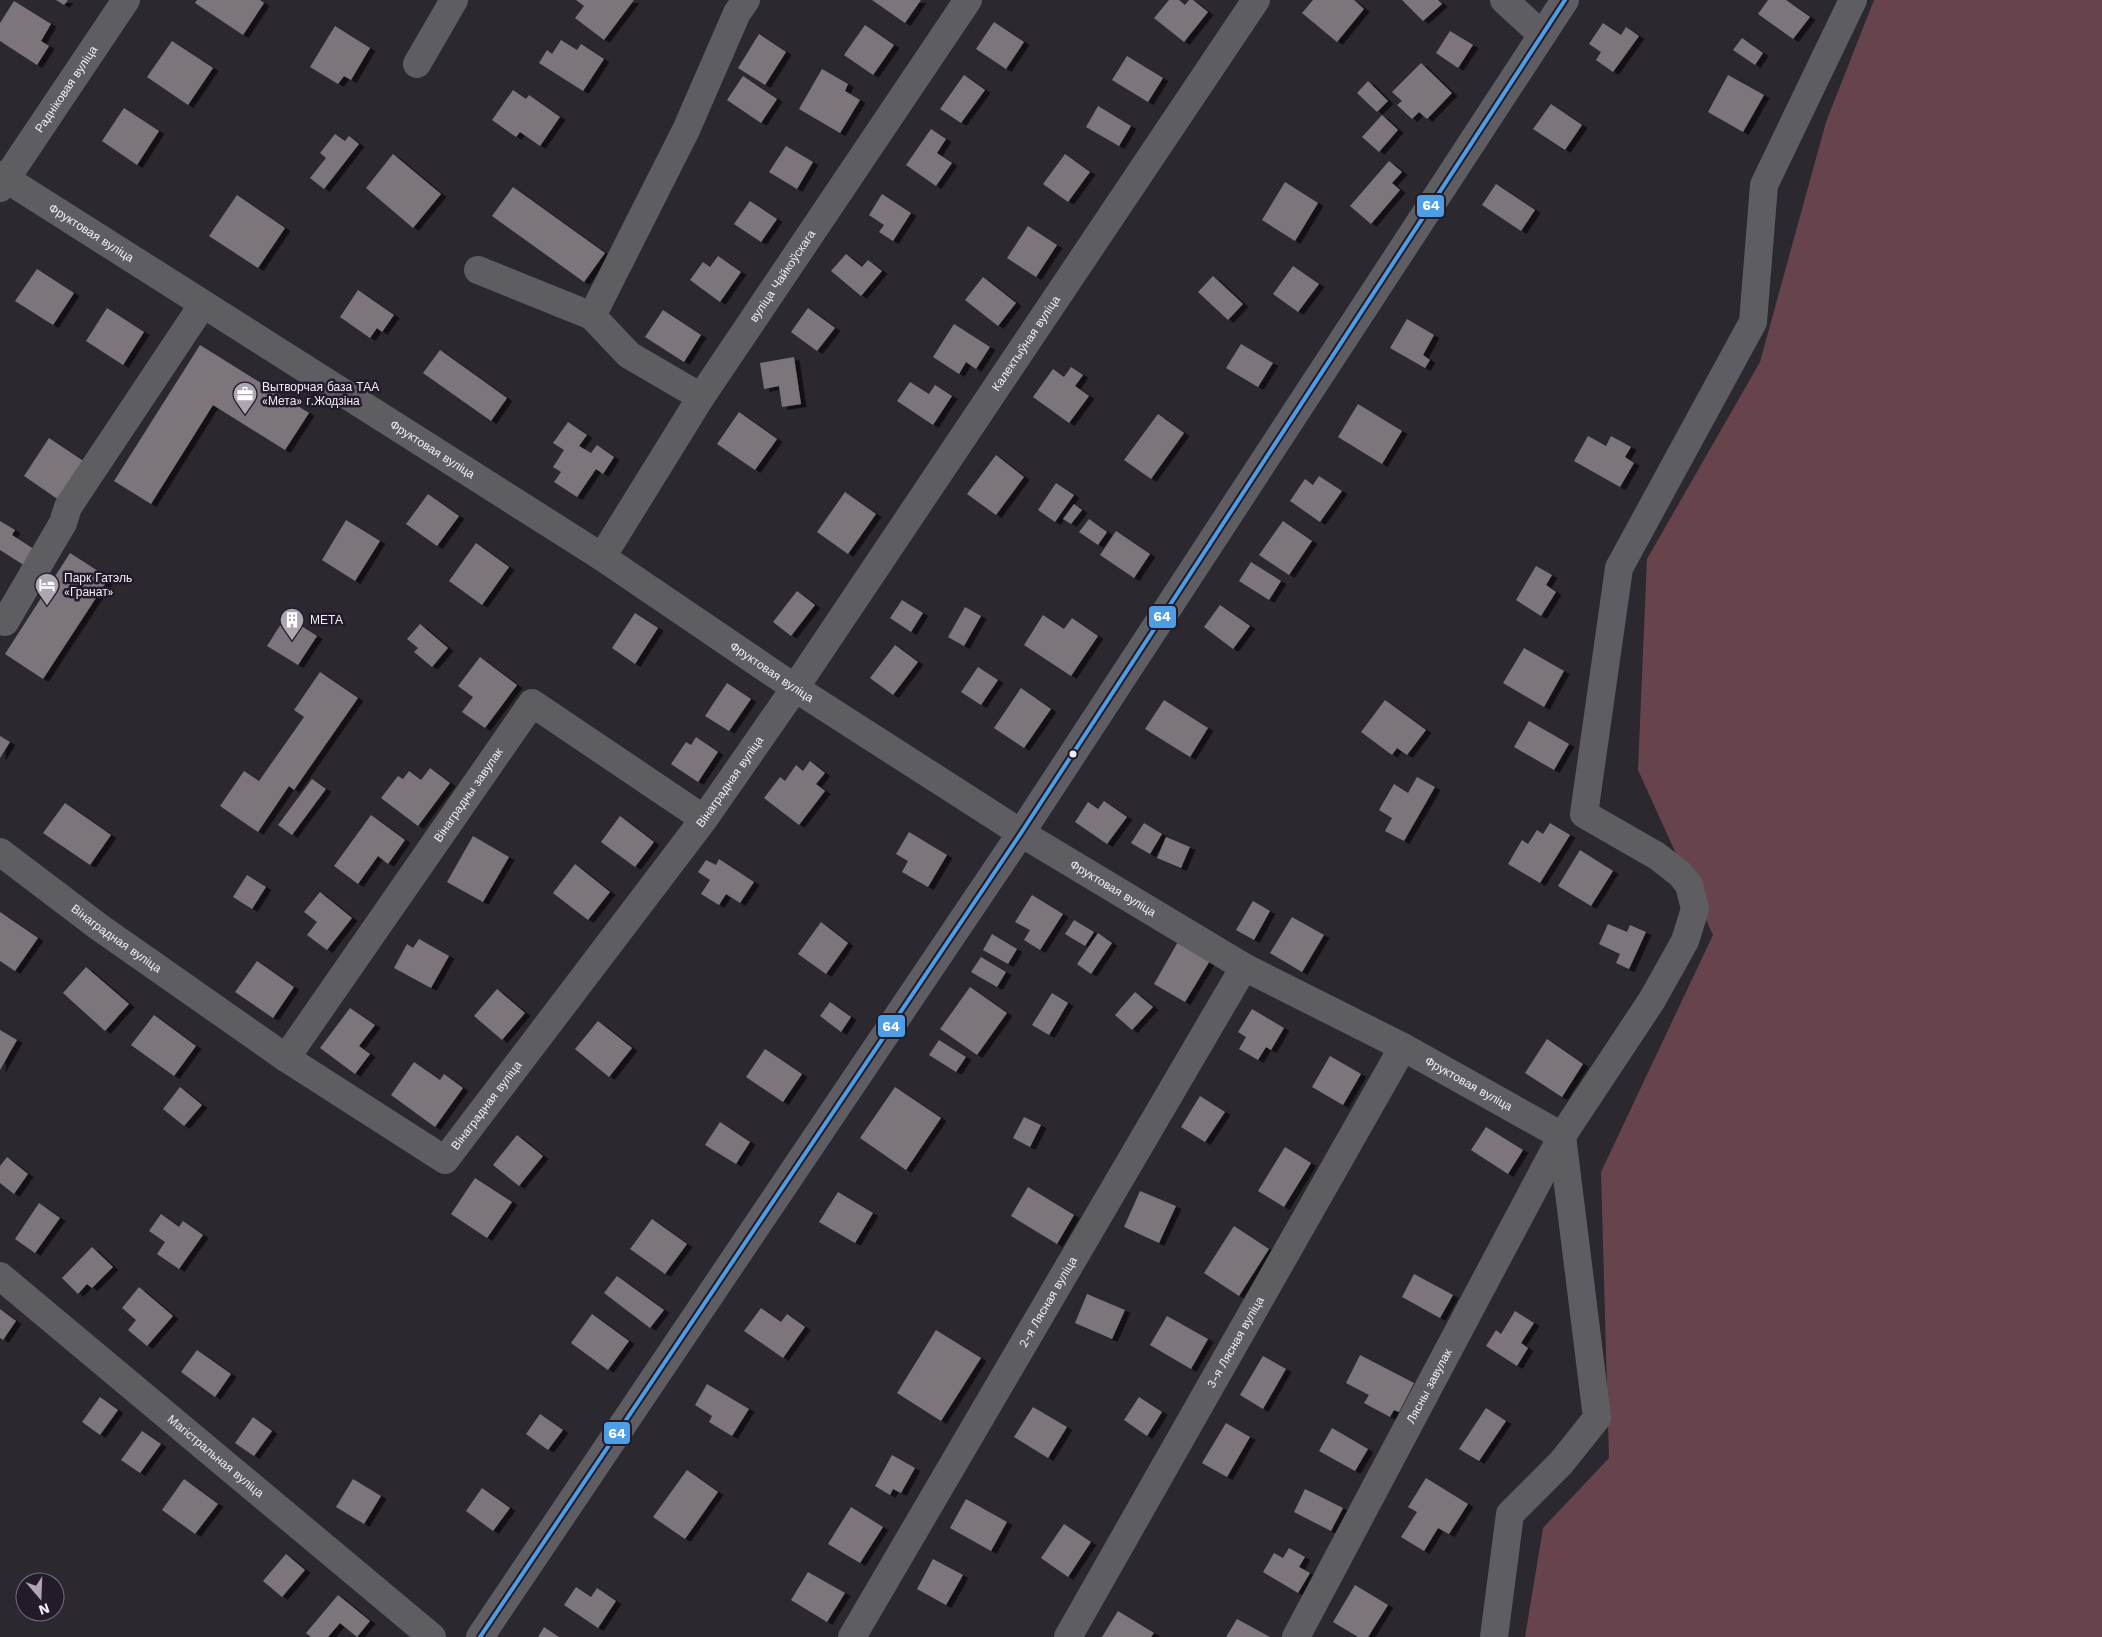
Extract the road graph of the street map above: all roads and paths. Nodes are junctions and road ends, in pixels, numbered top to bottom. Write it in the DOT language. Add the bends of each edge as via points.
graph roads {
  1 [pos="126,0"];
  2 [pos="454,0"];
  3 [pos="746,0"];
  4 [pos="968,0"];
  5 [pos="1256,0"];
  6 [pos="1504,0"];
  7 [pos="1565,0"];
  8 [pos="1853,0"];
  9 [pos="1542,35"];
  10 [pos="416,64"];
  11 [pos="2,180"];
  12 [pos="478,270"];
  13 [pos="203,304"];
  14 [pos="592,316"];
  15 [pos="701,397"];
  16 [pos="602,557"];
  17 [pos="5,622"];
  18 [pos="796,688"];
  19 [pos="704,819"];
  20 [pos="1021,832"];
  21 [pos="0,852"];
  22 [pos="1244,968"];
  23 [pos="1403,1047"];
  24 [pos="286,1058"];
  25 [pos="1562,1136"];
  26 [pos="0,1276"];
  27 [pos="432,1637"];
  28 [pos="480,1637"];
  29 [pos="852,1637"];
  30 [pos="1068,1637"];
  31 [pos="1296,1637"];
  32 [pos="1494,1637"];
  1 -- 11 [label="street, Радніковая вуліца"];
  2 -- 10 [label="street"];
  3 -- 14 [label="street" via="737,12 686,130"];
  4 -- 15 [label="street, вуліца Чайкоўскага"];
  5 -- 18 [label="street, Калектыўная вуліца"];
  6 -- 9 [label="street"];
  7 -- 9 [label="street"];
  8 -- 25 [label="street, Лясны завулак" via="1764,185 1753,322 1619,568 1584,814 1657,856 1680,874 1689,885 1695,909 1685,941 1652,1000"];
  9 -- 20 [label="street"];
  11 -- 13 [label="street, Фруктовая вуліца"];
  12 -- 14 [label="street"];
  13 -- 16 [label="street, Фруктовая вуліца"];
  13 -- 17 [label="street" via="68,507 63,523"];
  14 -- 15 [label="street" via="629,355"];
  15 -- 16 [label="street, вуліца Чайкоўскага"];
  16 -- 18 [label="street, Фруктовая вуліца"];
  18 -- 19 [label="street, Вінаградная вуліца"];
  18 -- 20 [label="street, Фруктовая вуліца"];
  19 -- 24 [label="street, Вінаградная вуліца" via="445,1160"];
  19 -- 24 [label="street, Вінаградны завулак" via="532,703"];
  20 -- 22 [label="street, Фруктовая вуліца"];
  20 -- 28 [label="street"];
  21 -- 24 [label="street, Вінаградная вуліца" via="99,928"];
  22 -- 23 [label="street, Фруктовая вуліца"];
  22 -- 29 [label="street, 2-я Лясная вуліца"];
  23 -- 25 [label="street, Фруктовая вуліца"];
  23 -- 30 [label="street, 3-я Лясная вуліца"];
  25 -- 31 [label="street, Лясны завулак"];
  25 -- 32 [label="street" via="1597,1418 1561,1463 1510,1514"];
  26 -- 27 [label="street, Магістральная вуліца"];
}
